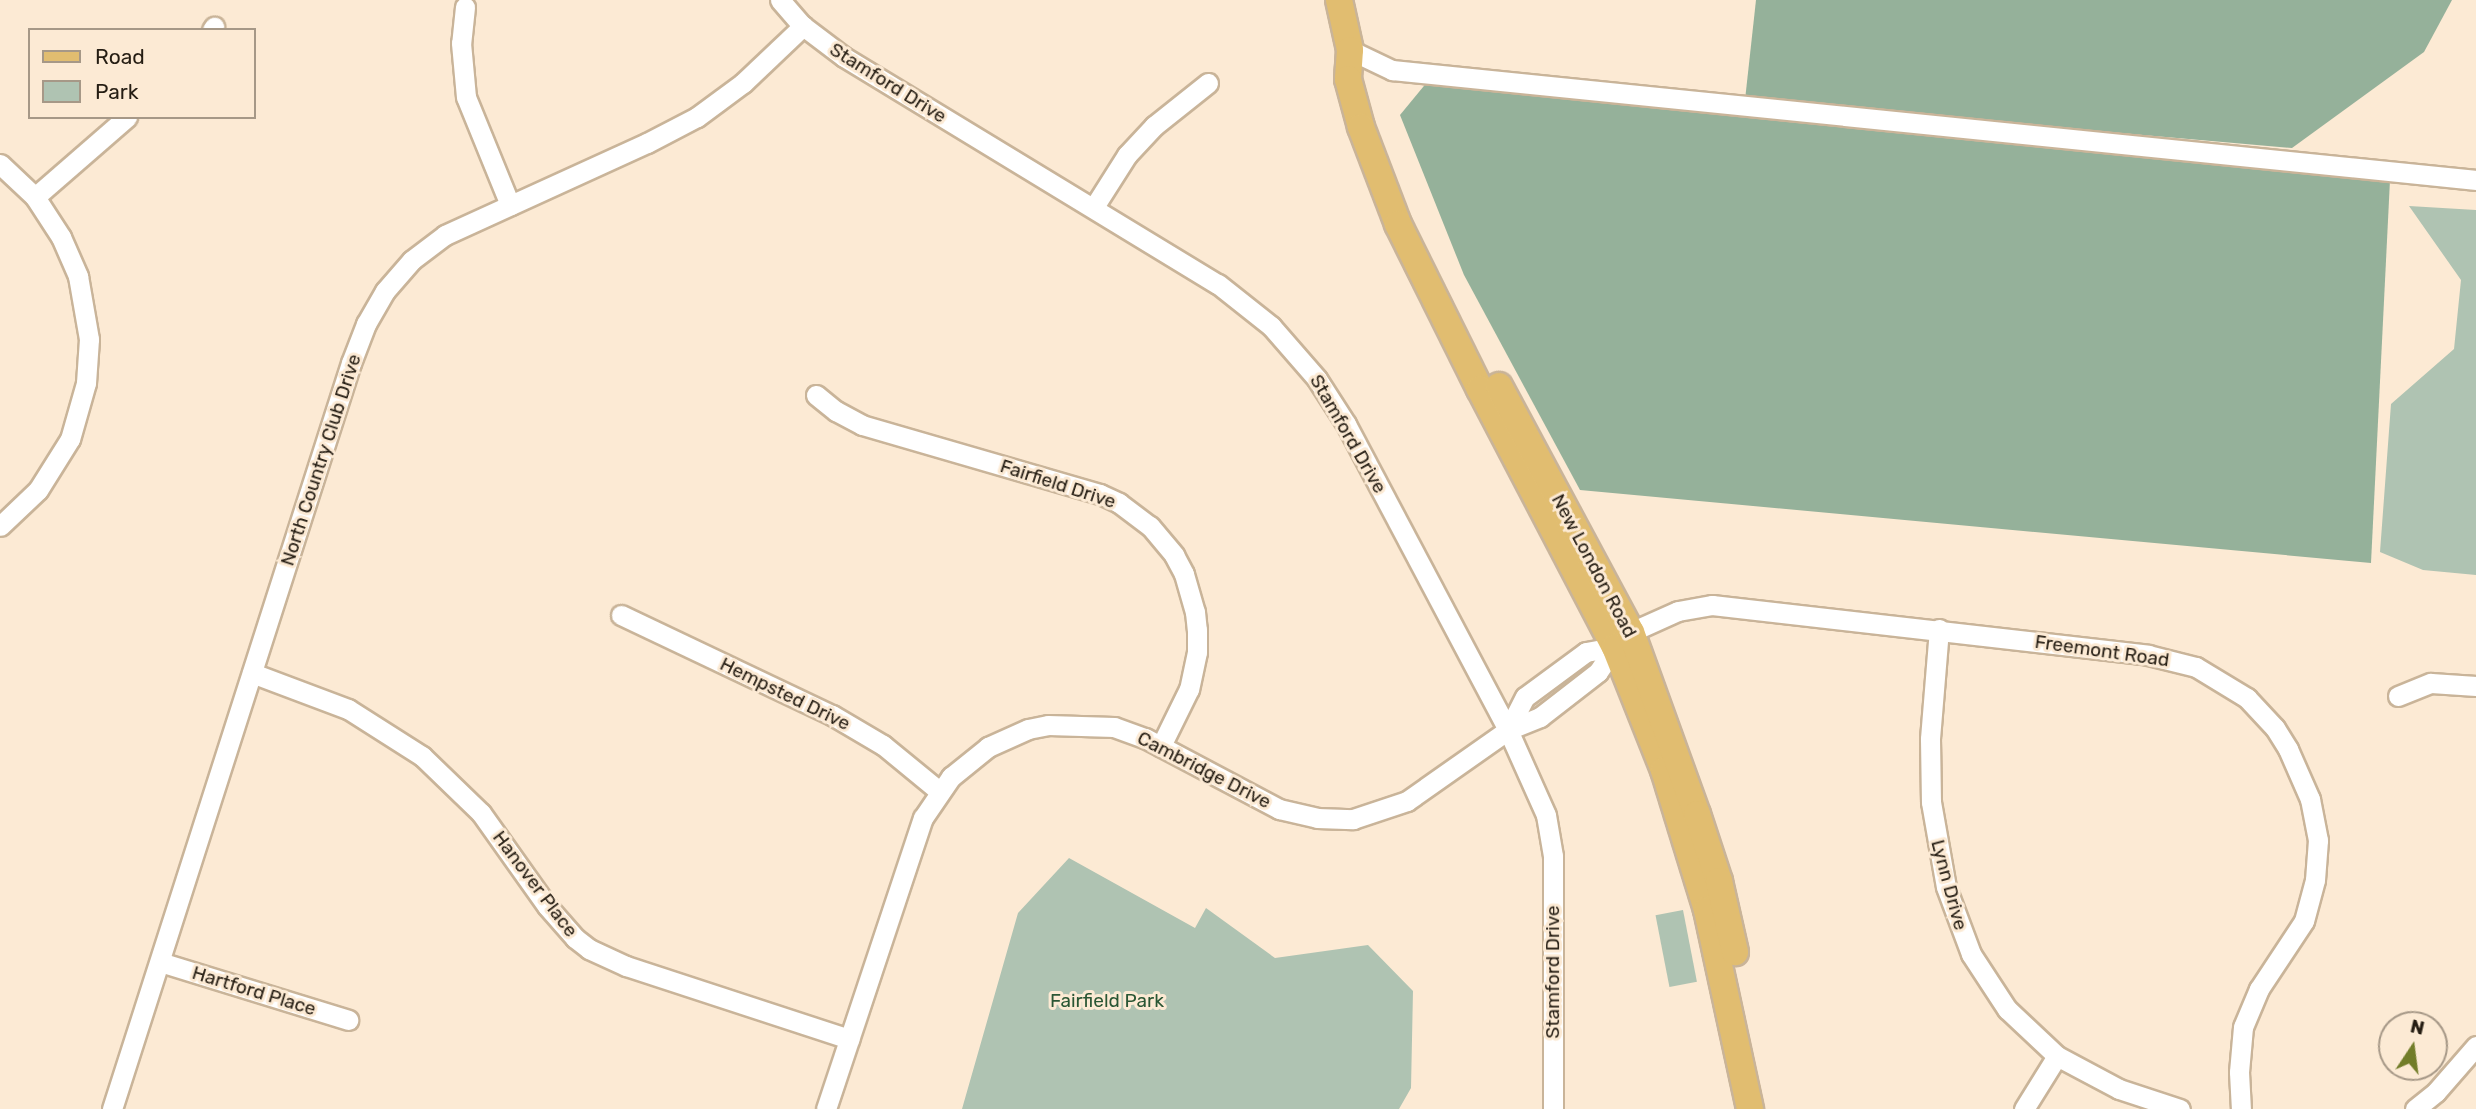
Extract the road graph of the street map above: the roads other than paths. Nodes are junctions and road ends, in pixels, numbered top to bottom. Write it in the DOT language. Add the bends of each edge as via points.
graph roads {
  1 [pos="780,0"];
  2 [pos="1339,0"];
  3 [pos="466,7"];
  4 [pos="803,26"];
  5 [pos="1350,50"];
  6 [pos="1208,83"];
  7 [pos="125,119"];
  8 [pos="0,164"];
  9 [pos="2476,180"];
  10 [pos="35,197"];
  11 [pos="510,205"];
  12 [pos="1094,207"];
  13 [pos="816,395"];
  14 [pos="0,526"];
  15 [pos="621,615"];
  16 [pos="1939,629"];
  17 [pos="1623,640"];
  18 [pos="252,673"];
  19 [pos="2476,687"];
  20 [pos="2398,696"];
  21 [pos="1508,730"];
  22 [pos="1161,746"];
  23 [pos="939,791"];
  24 [pos="160,961"];
  25 [pos="348,1020"];
  26 [pos="849,1039"];
  27 [pos="2476,1046"];
  28 [pos="2057,1056"];
  29 [pos="113,1109"];
  30 [pos="826,1109"];
  31 [pos="1553,1109"];
  32 [pos="1750,1109"];
  33 [pos="1764,1109"];
  34 [pos="2024,1109"];
  35 [pos="2180,1109"];
  36 [pos="2241,1109"];
  37 [pos="2415,1109"];
  1 -- 4 [label="street, Stamford Drive"];
  2 -- 5 [label="main road, New London Road"];
  3 -- 11 [label="street" via="461,43 466,97"];
  4 -- 11 [label="street, North Country Club Drive" via="743,83 696,117"];
  4 -- 12 [label="street, Stamford Drive" via="891,86"];
  5 -- 9 [label="street" via="1392,70"];
  5 -- 17 [label="main road, New London Road" via="1348,79 1361,127 1398,225 1480,389"];
  6 -- 12 [label="street" via="1154,126 1127,155"];
  7 -- 10 [label="street"];
  8 -- 10 [label="street"];
  10 -- 14 [label="street" via="78,276 87,319 88,373 83,402 61,456 37,490"];
  11 -- 18 [label="street, North Country Club Drive" via="467,223 428,247 398,275 374,309 355,352"];
  12 -- 21 [label="street, Stamford Drive" via="1244,303 1271,326 1317,379 1346,424"];
  13 -- 22 [label="street, Fairfield Drive" via="862,425 1100,494 1150,526 1184,574 1197,630 1189,689"];
  15 -- 23 [label="street, Hempsted Drive" via="832,715 883,746"];
  16 -- 17 [label="street, Freemont Road" via="1712,605 1678,611"];
  16 -- 28 [label="street, Lynn Drive" via="1930,729 1931,791 1952,911 1992,990"];
  16 -- 36 [label="street, Freemont Road" via="2148,655 2196,667 2247,698 2288,748 2310,799 2318,861 2304,920 2259,989 2244,1027"];
  17 -- 21 [label="street, Cambridge Drive" via="1598,672 1540,716"];
  17 -- 32 [label="main road, New London Road" via="1707,910"];
  17 -- 33 [label="main road, New London Road" via="1678,757 1719,881"];
  18 -- 24 [label="street, North Country Club Drive"];
  18 -- 26 [label="street, Hanover Place" via="348,709 422,756 481,813 554,915 589,949 626,966"];
  19 -- 20 [label="street" via="2431,682"];
  21 -- 22 [label="street, Cambridge Drive" via="1407,801 1353,819 1317,818 1279,809"];
  21 -- 31 [label="street, Stamford Drive" via="1538,794 1551,835"];
  22 -- 23 [label="street, Cambridge Drive" via="1114,727 1048,725 1028,729 988,747"];
  23 -- 26 [label="street, Cambridge Drive" via="908,856"];
  24 -- 25 [label="street, Hartford Place"];
  24 -- 29 [label="street, North Country Club Drive"];
  26 -- 30 [label="street, Cambridge Drive"];
  27 -- 37 [label="street"];
  28 -- 34 [label="street"];
  28 -- 35 [label="street, Lynn Drive" via="2119,1089"];
}
